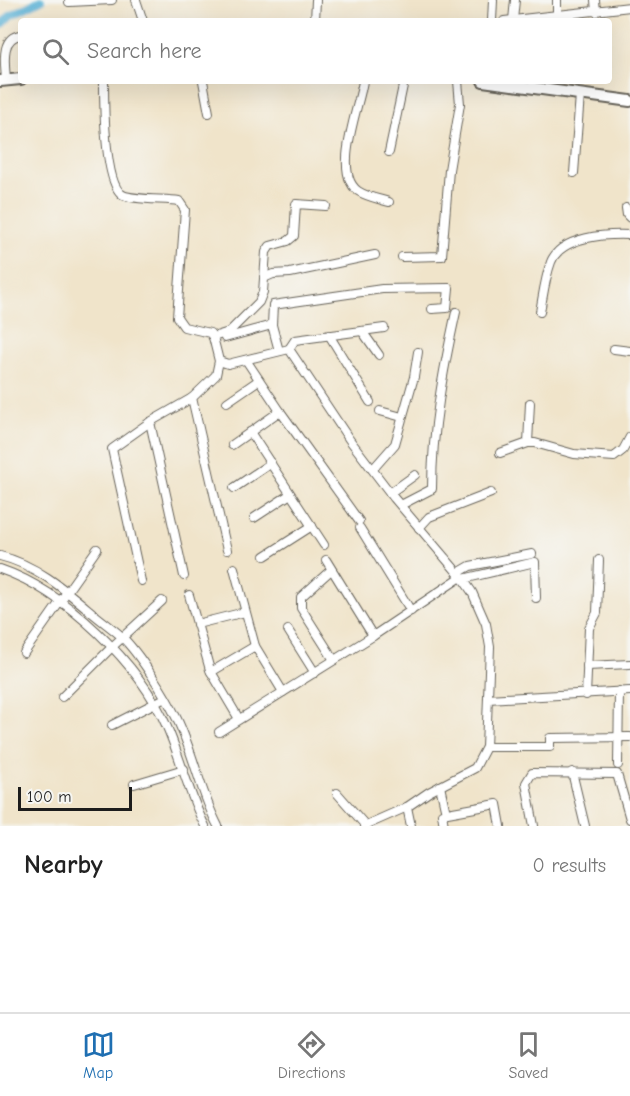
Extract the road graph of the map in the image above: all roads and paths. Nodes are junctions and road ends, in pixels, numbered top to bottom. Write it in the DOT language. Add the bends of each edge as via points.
graph roads {
  1 [pos="112,0"];
  2 [pos="136,0"];
  3 [pos="316,0"];
  4 [pos="493,0"];
  5 [pos="515,0"];
  6 [pos="557,0"];
  7 [pos="595,0"];
  8 [pos="69,2"];
  9 [pos="630,7"];
  10 [pos="596,12"];
  11 [pos="561,17"];
  12 [pos="142,18"];
  13 [pos="315,18"];
  14 [pos="492,18"];
  15 [pos="513,18"];
  16 [pos="545,18"];
  17 [pos="18,35"];
  18 [pos="18,79"];
  19 [pos="3,81"];
  20 [pos="104,84"];
  21 [pos="204,84"];
  22 [pos="362,84"];
  23 [pos="403,84"];
  24 [pos="458,84"];
  25 [pos="522,84"];
  26 [pos="560,87"];
  27 [pos="580,95"];
  28 [pos="630,101"];
  29 [pos="209,113"];
  30 [pos="389,152"];
  31 [pos="574,173"];
  32 [pos="389,202"];
  33 [pos="326,206"];
  34 [pos="626,208"];
  35 [pos="630,218"];
  36 [pos="630,235"];
  37 [pos="375,255"];
  38 [pos="402,258"];
  39 [pos="264,278"];
  40 [pos="432,309"];
  41 [pos="456,312"];
  42 [pos="540,312"];
  43 [pos="272,325"];
  44 [pos="384,328"];
  45 [pos="362,331"];
  46 [pos="329,335"];
  47 [pos="214,339"];
  48 [pos="289,349"];
  49 [pos="614,349"];
  50 [pos="279,351"];
  51 [pos="630,351"];
  52 [pos="418,352"];
  53 [pos="379,355"];
  54 [pos="246,360"];
  55 [pos="219,361"];
  56 [pos="259,380"];
  57 [pos="192,398"];
  58 [pos="227,402"];
  59 [pos="370,402"];
  60 [pos="530,403"];
  61 [pos="280,411"];
  62 [pos="380,411"];
  63 [pos="402,417"];
  64 [pos="150,422"];
  65 [pos="250,432"];
  66 [pos="630,437"];
  67 [pos="528,443"];
  68 [pos="231,445"];
  69 [pos="500,453"];
  70 [pos="271,464"];
  71 [pos="373,469"];
  72 [pos="415,475"];
  73 [pos="234,488"];
  74 [pos="390,493"];
  75 [pos="490,493"];
  76 [pos="290,495"];
  77 [pos="401,505"];
  78 [pos="254,518"];
  79 [pos="312,526"];
  80 [pos="419,528"];
  81 [pos="324,545"];
  82 [pos="97,549"];
  83 [pos="227,550"];
  84 [pos="532,555"];
  85 [pos="0,556"];
  86 [pos="265,556"];
  87 [pos="326,560"];
  88 [pos="599,560"];
  89 [pos="234,568"];
  90 [pos="0,569"];
  91 [pos="332,570"];
  92 [pos="184,576"];
  93 [pos="461,576"];
  94 [pos="141,581"];
  95 [pos="68,592"];
  96 [pos="189,595"];
  97 [pos="536,598"];
  98 [pos="162,601"];
  99 [pos="60,603"];
  100 [pos="411,611"];
  101 [pos="245,612"];
  102 [pos="197,624"];
  103 [pos="288,630"];
  104 [pos="373,636"];
  105 [pos="122,637"];
  106 [pos="113,646"];
  107 [pos="255,646"];
  108 [pos="24,653"];
  109 [pos="334,660"];
  110 [pos="630,664"];
  111 [pos="587,666"];
  112 [pos="211,672"];
  113 [pos="315,673"];
  114 [pos="619,691"];
  115 [pos="630,691"];
  116 [pos="283,692"];
  117 [pos="586,695"];
  118 [pos="62,697"];
  119 [pos="165,698"];
  120 [pos="488,699"];
  121 [pos="155,702"];
  122 [pos="239,718"];
  123 [pos="112,725"];
  124 [pos="219,732"];
  125 [pos="619,737"];
  126 [pos="630,737"];
  127 [pos="486,747"];
  128 [pos="618,765"];
  129 [pos="184,769"];
  130 [pos="572,772"];
  131 [pos="134,784"];
  132 [pos="438,787"];
  133 [pos="337,793"];
  134 [pos="407,807"];
  135 [pos="444,814"];
  136 [pos="630,819"];
  137 [pos="205,826"];
  138 [pos="218,826"];
  139 [pos="365,826"];
  140 [pos="411,826"];
  141 [pos="444,826"];
  142 [pos="501,826"];
  143 [pos="534,826"];
  144 [pos="585,826"];
  1 -- 8 [label="street"];
  2 -- 12 [label="street"];
  3 -- 13 [label="street"];
  4 -- 14 [label="street"];
  5 -- 15 [label="street"];
  6 -- 11 [label="street"];
  7 -- 10 [label="street"];
  9 -- 10 [label="street"];
  10 -- 11 [label="street"];
  11 -- 16 [label="street"];
  17 -- 19 [label="street" via="13,35 5,47"];
  18 -- 19 [label="street"];
  20 -- 47 [label="street" via="107,145 116,188 126,197 180,201 185,210 177,317 184,327 210,333"];
  21 -- 29 [label="street"];
  22 -- 32 [label="street" via="346,159 348,177 359,192"];
  23 -- 30 [label="street"];
  24 -- 38 [label="street" via="460,104 449,170 442,256"];
  25 -- 26 [label="street"];
  26 -- 27 [label="street"];
  27 -- 28 [label="street"];
  27 -- 31 [label="street"];
  33 -- 39 [label="street" via="296,204 294,236 267,249"];
  34 -- 35 [label="street"];
  36 -- 42 [label="street" via="603,234 559,250 551,261"];
  37 -- 39 [label="street"];
  39 -- 47 [label="street" via="263,292 255,306 229,332"];
  40 -- 43 [label="street" via="447,308 449,288 382,289 273,305"];
  41 -- 77 [label="street" via="440,384 432,489"];
  43 -- 47 [label="street"];
  43 -- 50 [label="street"];
  44 -- 45 [label="street"];
  45 -- 46 [label="street"];
  45 -- 53 [label="street"];
  46 -- 48 [label="street" via="295,340"];
  46 -- 59 [label="street"];
  47 -- 55 [label="street"];
  48 -- 50 [label="street"];
  48 -- 71 [label="street"];
  49 -- 51 [label="street"];
  50 -- 54 [label="street"];
  52 -- 63 [label="street"];
  54 -- 55 [label="street" via="228,364"];
  54 -- 56 [label="street"];
  55 -- 57 [label="street" via="216,375"];
  56 -- 58 [label="street"];
  56 -- 61 [label="street"];
  57 -- 64 [label="street"];
  57 -- 83 [label="street"];
  60 -- 67 [label="street"];
  61 -- 65 [label="street"];
  61 -- 100 [label="street" via="359,524"];
  62 -- 63 [label="street"];
  63 -- 71 [label="street" via="395,444"];
  64 -- 92 [label="street"];
  64 -- 94 [label="street" via="112,448"];
  65 -- 68 [label="street"];
  65 -- 70 [label="street"];
  66 -- 67 [label="street" via="615,457 574,454"];
  67 -- 69 [label="street"];
  70 -- 73 [label="street"];
  70 -- 76 [label="street"];
  71 -- 74 [label="street"];
  72 -- 74 [label="street"];
  74 -- 77 [label="street"];
  75 -- 80 [label="street" via="429,517"];
  76 -- 78 [label="street"];
  76 -- 79 [label="street"];
  77 -- 80 [label="street"];
  79 -- 81 [label="street"];
  79 -- 86 [label="street"];
  80 -- 93 [label="street"];
  82 -- 95 [label="street"];
  84 -- 93 [label="street" via="470,566"];
  85 -- 95 [label="street" via="44,575"];
  87 -- 91 [label="street"];
  88 -- 111 [label="street" via="597,613 589,628"];
  89 -- 101 [label="street"];
  90 -- 99 [label="street" via="42,588"];
  91 -- 104 [label="street"];
  91 -- 109 [label="street" via="301,597 301,608"];
  93 -- 97 [label="street" via="535,562"];
  93 -- 100 [label="street"];
  93 -- 120 [label="street" via="486,624 490,647"];
  95 -- 99 [label="street"];
  95 -- 105 [label="street"];
  96 -- 102 [label="street"];
  98 -- 105 [label="street"];
  99 -- 106 [label="street"];
  99 -- 108 [label="street"];
  100 -- 104 [label="street"];
  101 -- 102 [label="street"];
  101 -- 107 [label="street"];
  102 -- 112 [label="street"];
  103 -- 113 [label="street"];
  104 -- 109 [label="street"];
  105 -- 106 [label="street"];
  105 -- 119 [label="street"];
  106 -- 118 [label="street"];
  106 -- 121 [label="street"];
  107 -- 112 [label="street"];
  107 -- 116 [label="street"];
  109 -- 113 [label="street"];
  110 -- 111 [label="street"];
  111 -- 117 [label="street"];
  112 -- 122 [label="street"];
  113 -- 116 [label="street"];
  114 -- 115 [label="street"];
  114 -- 117 [label="street"];
  114 -- 125 [label="street"];
  116 -- 122 [label="street"];
  117 -- 120 [label="street"];
  119 -- 121 [label="street"];
  119 -- 138 [label="street"];
  120 -- 127 [label="street"];
  121 -- 123 [label="street"];
  121 -- 129 [label="street"];
  122 -- 124 [label="street"];
  125 -- 126 [label="street"];
  125 -- 127 [label="street" via="550,738 550,747"];
  125 -- 128 [label="street"];
  127 -- 132 [label="street" via="475,768"];
  129 -- 131 [label="street"];
  129 -- 137 [label="street"];
  130 -- 136 [label="street" via="617,774"];
  130 -- 143 [label="street" via="532,773 526,783"];
  130 -- 144 [label="street"];
  132 -- 134 [label="street"];
  132 -- 135 [label="street"];
  133 -- 139 [label="street"];
  134 -- 139 [label="street"];
  134 -- 140 [label="street"];
  135 -- 141 [label="street"];
  135 -- 142 [label="street" via="497,804"];
}
